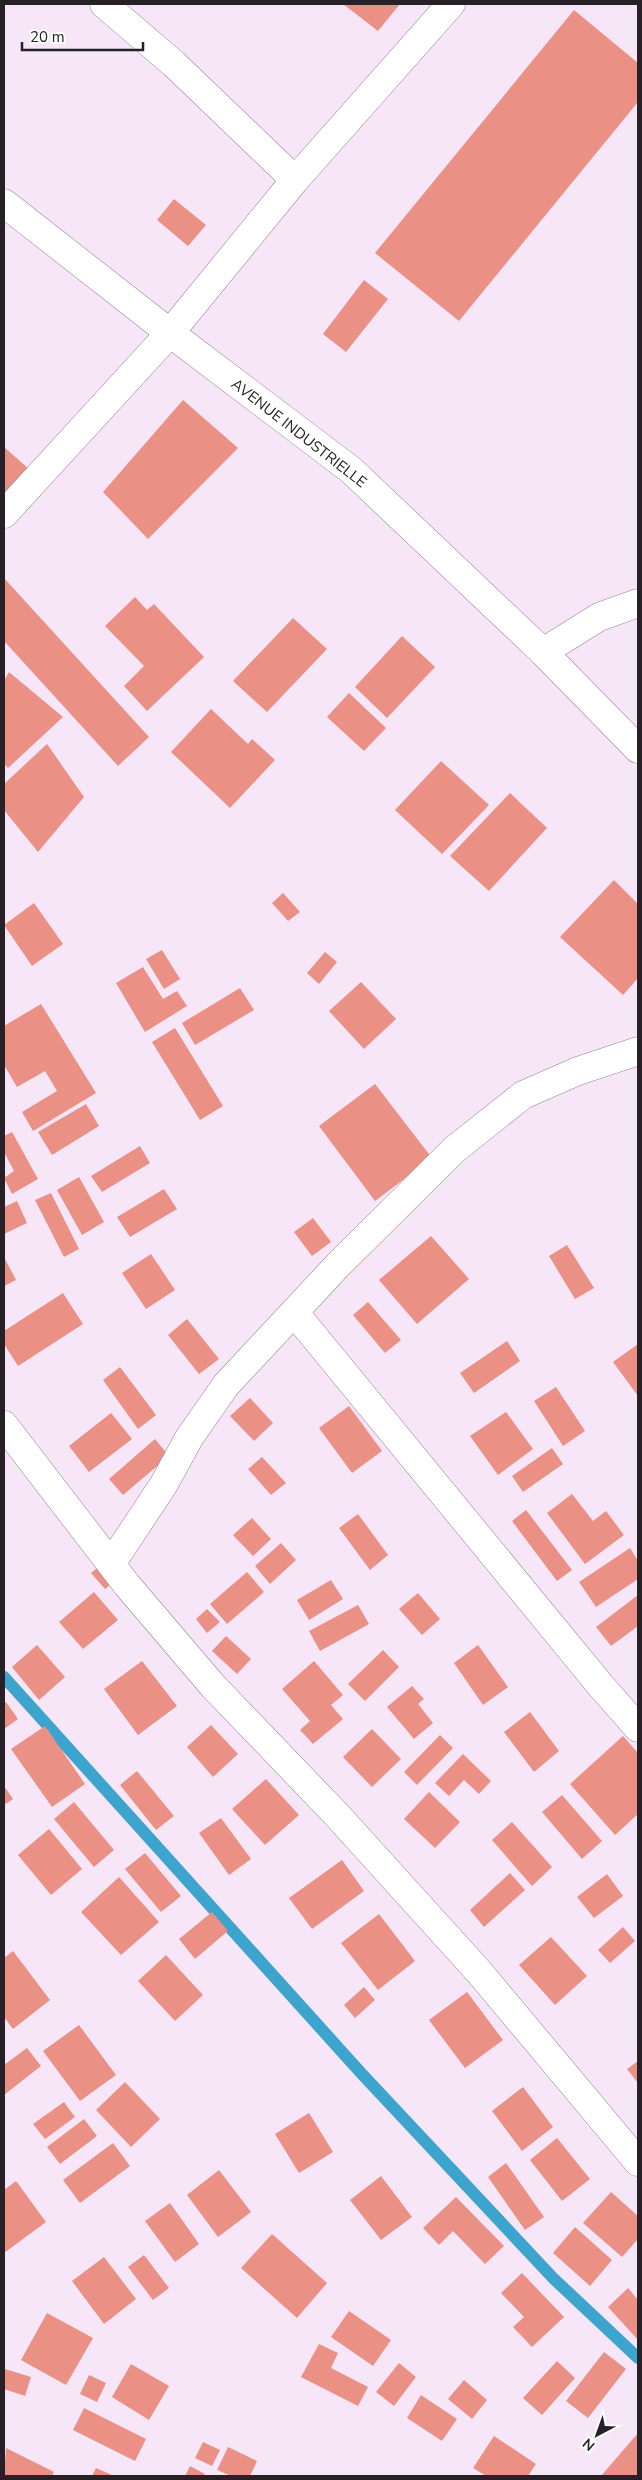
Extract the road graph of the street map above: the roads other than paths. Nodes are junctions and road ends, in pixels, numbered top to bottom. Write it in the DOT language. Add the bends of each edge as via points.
graph roads {
  1 [pos="104,4"];
  2 [pos="451,4"];
  3 [pos="295,180"];
  4 [pos="4,202"];
  5 [pos="170,334"];
  6 [pos="4,514"];
  7 [pos="638,603"];
  8 [pos="543,652"];
  9 [pos="638,749"];
  10 [pos="638,1051"];
  11 [pos="294,1312"];
  12 [pos="4,1425"];
  13 [pos="111,1564"];
  14 [pos="638,1728"];
  15 [pos="638,2162"];
  1 -- 3 [label="street" via="174,64"];
  2 -- 3 [label="street"];
  3 -- 5 [label="street"];
  4 -- 5 [label="street, AVENUE INDUSTRIELLE"];
  5 -- 6 [label="street"];
  5 -- 8 [label="street, AVENUE INDUSTRIELLE" via="351,470"];
  7 -- 8 [label="street" via="599,617"];
  8 -- 9 [label="street, AVENUE INDUSTRIELLE"];
  10 -- 11 [label="street" via="578,1071 523,1095 455,1149"];
  11 -- 13 [label="street" via="226,1385 188,1438 164,1484"];
  11 -- 14 [label="street"];
  12 -- 13 [label="street"];
  13 -- 15 [label="street" via="213,1686 336,1814 480,1973"];
}
